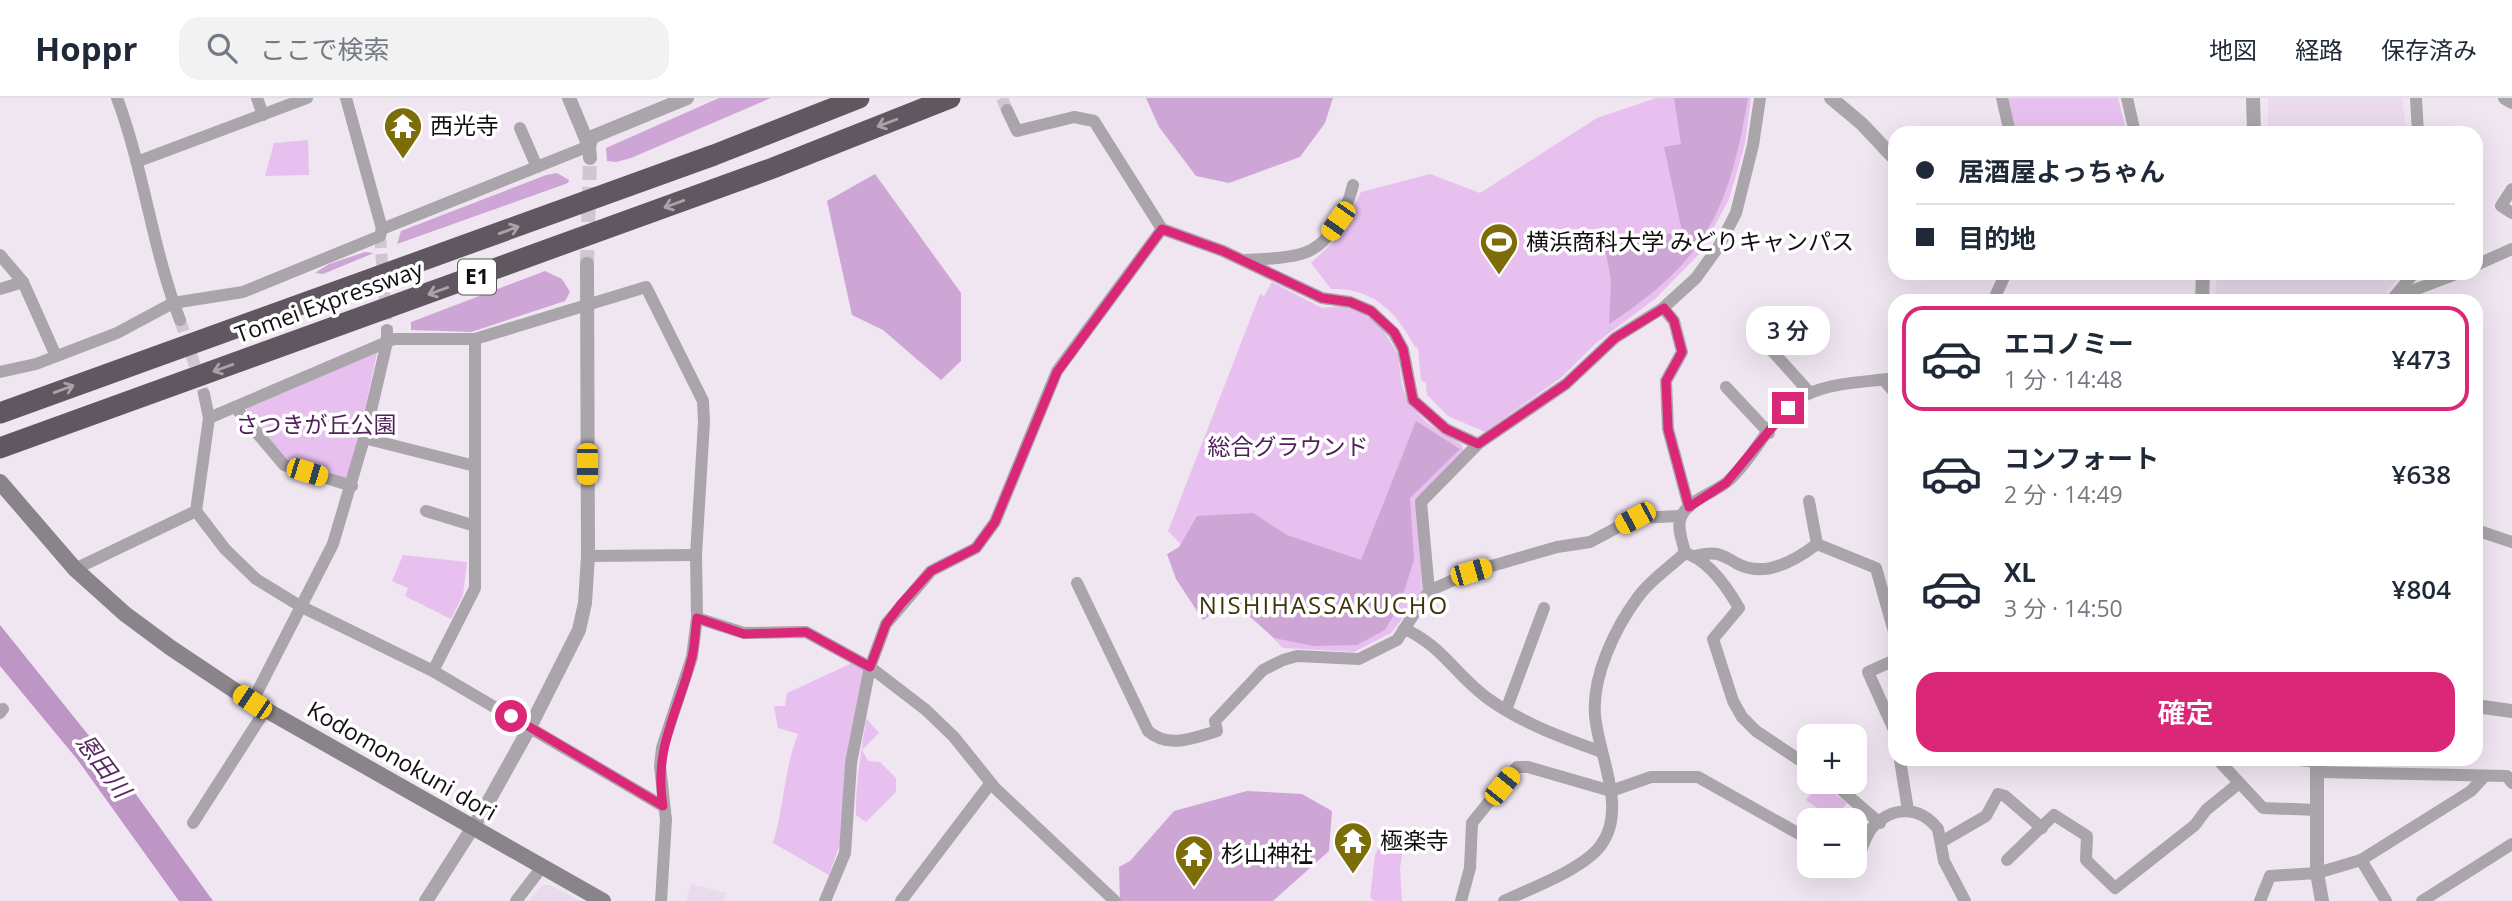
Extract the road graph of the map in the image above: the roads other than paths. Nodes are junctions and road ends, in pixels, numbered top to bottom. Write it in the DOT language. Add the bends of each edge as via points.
graph roads {
  1 [pos="117,98"];
  2 [pos="257,98"];
  3 [pos="307,98"];
  4 [pos="346,98"];
  5 [pos="569,98"];
  6 [pos="687,98"];
  7 [pos="826,98"];
  8 [pos="859,98"];
  9 [pos="950,98"];
  10 [pos="1760,98"];
  11 [pos="1831,98"];
  12 [pos="2002,98"];
  13 [pos="2127,98"];
  14 [pos="2253,98"];
  15 [pos="2416,98"];
  16 [pos="2505,98"];
  17 [pos="2512,103"];
  18 [pos="1007,110"];
  19 [pos="263,115"];
  20 [pos="2008,126"];
  21 [pos="2133,126"];
  22 [pos="2254,126"];
  23 [pos="2418,126"];
  24 [pos="520,128"];
  25 [pos="589,152"];
  26 [pos="1888,152"];
  27 [pos="714,155"];
  28 [pos="139,161"];
  29 [pos="537,167"];
  30 [pos="1353,185"];
  31 [pos="2512,189"];
  32 [pos="2512,213"];
  33 [pos="383,229"];
  34 [pos="1162,229"];
  35 [pos="2512,249"];
  36 [pos="0,255"];
  37 [pos="1243,260"];
  38 [pos="2483,262"];
  39 [pos="587,264"];
  40 [pos="2408,280"];
  41 [pos="2442,280"];
  42 [pos="23,282"];
  43 [pos="0,289"];
  44 [pos="2397,294"];
  45 [pos="2407,294"];
  46 [pos="173,303"];
  47 [pos="588,304"];
  48 [pos="1664,308"];
  49 [pos="180,320"];
  50 [pos="387,336"];
  51 [pos="475,339"];
  52 [pos="1766,344"];
  53 [pos="56,356"];
  54 [pos="0,372"];
  55 [pos="1888,379"];
  56 [pos="1726,387"];
  57 [pos="1810,393"];
  58 [pos="204,394"];
  59 [pos="235,407"];
  60 [pos="0,413"];
  61 [pos="209,418"];
  62 [pos="1769,433"];
  63 [pos="364,438"];
  64 [pos="1478,444"];
  65 [pos="0,448"];
  66 [pos="475,466"];
  67 [pos="0,482"];
  68 [pos="352,486"];
  69 [pos="1809,501"];
  70 [pos="196,511"];
  71 [pos="426,511"];
  72 [pos="1685,512"];
  73 [pos="475,526"];
  74 [pos="2483,532"];
  75 [pos="2512,542"];
  76 [pos="1817,544"];
  77 [pos="1690,554"];
  78 [pos="696,555"];
  79 [pos="587,556"];
  80 [pos="75,569"];
  81 [pos="1077,583"];
  82 [pos="1429,592"];
  83 [pos="300,606"];
  84 [pos="1544,608"];
  85 [pos="1888,610"];
  86 [pos="697,618"];
  87 [pos="1404,629"];
  88 [pos="1888,663"];
  89 [pos="870,667"];
  90 [pos="433,671"];
  91 [pos="259,705"];
  92 [pos="2483,707"];
  93 [pos="1506,710"];
  94 [pos="2512,711"];
  95 [pos="1888,716"];
  96 [pos="530,727"];
  97 [pos="1602,752"];
  98 [pos="1797,758"];
  99 [pos="1901,766"];
  100 [pos="2223,766"];
  101 [pos="2318,766"];
  102 [pos="2332,766"];
  103 [pos="2484,777"];
  104 [pos="2512,783"];
  105 [pos="990,784"];
  106 [pos="2238,784"];
  107 [pos="1611,791"];
  108 [pos="1846,794"];
  109 [pos="663,806"];
  110 [pos="1908,810"];
  111 [pos="2316,810"];
  112 [pos="193,823"];
  113 [pos="1880,823"];
  114 [pos="474,828"];
  115 [pos="2042,828"];
  116 [pos="1797,833"];
  117 [pos="1867,840"];
  118 [pos="1941,842"];
  119 [pos="2512,844"];
  120 [pos="2007,860"];
  121 [pos="2361,860"];
  122 [pos="542,867"];
  123 [pos="2318,873"];
  124 [pos="2115,888"];
  125 [pos="426,901"];
  126 [pos="516,901"];
  127 [pos="603,901"];
  128 [pos="661,901"];
  129 [pos="825,901"];
  130 [pos="901,901"];
  131 [pos="1115,901"];
  132 [pos="1461,901"];
  133 [pos="1504,901"];
  134 [pos="1965,901"];
  135 [pos="2110,901"];
  136 [pos="2260,901"];
  137 [pos="2322,901"];
  138 [pos="2386,901"];
  139 [pos="2422,901"];
  1 -- 28 [label="street"];
  2 -- 19 [label="street"];
  3 -- 19 [label="street"];
  4 -- 33 [label="street"];
  5 -- 25 [label="street"];
  6 -- 25 [label="street" via="592,137"];
  7 -- 27 [label="highway"];
  8 -- 27 [label="highway, Tomei Expressway / E1"];
  9 -- 65 [label="highway, Tomei Expressway / E1, one-way" via="748,177"];
  10 -- 48 [label="street" via="1754,145 1736,213 1709,263"];
  11 -- 26 [label="street"];
  12 -- 20 [label="street"];
  13 -- 21 [label="street"];
  14 -- 22 [label="street"];
  15 -- 23 [label="street"];
  16 -- 17 [label="street"];
  18 -- 34 [label="street" via="1017,131 1074,117 1094,121"];
  19 -- 28 [label="street"];
  24 -- 29 [label="street"];
  25 -- 29 [label="street"];
  60 -- 27 [label="highway, Tomei Expressway / E1, one-way"];
  28 -- 46 [label="street" via="148,216"];
  29 -- 33 [label="street"];
  30 -- 37 [label="street" via="1349,203 1324,241 1303,254"];
  31 -- 32 [label="street" via="2501,206"];
  33 -- 46 [label="street" via="380,236 286,277 243,292"];
  34 -- 37 [label="street"];
  34 -- 89 [label="street" via="1057,372 995,522 976,548 931,571 901,604 886,624"];
  35 -- 38 [label="street"];
  36 -- 42 [label="street"];
  37 -- 64 [label="street" via="1322,298 1371,311 1394,332 1403,349 1413,400 1446,429"];
  39 -- 47 [label="street"];
  40 -- 44 [label="street"];
  41 -- 45 [label="street"];
  42 -- 43 [label="street"];
  42 -- 53 [label="street"];
  46 -- 49 [label="street"];
  46 -- 53 [label="street" via="144,321"];
  47 -- 51 [label="street"];
  47 -- 78 [label="street" via="646,286 703,401"];
  47 -- 79 [label="street"];
  48 -- 64 [label="street" via="1615,338 1566,384"];
  48 -- 72 [label="street" via="1677,328 1682,352 1666,381 1668,429"];
  50 -- 51 [label="street"];
  50 -- 59 [label="street"];
  50 -- 63 [label="street"];
  51 -- 66 [label="street"];
  52 -- 57 [label="street"];
  53 -- 54 [label="street"];
  55 -- 57 [label="street"];
  56 -- 62 [label="street"];
  57 -- 62 [label="street" via="1788,408"];
  58 -- 61 [label="street"];
  59 -- 61 [label="street"];
  59 -- 68 [label="street" via="284,465"];
  61 -- 70 [label="street"];
  62 -- 72 [label="street" via="1726,483"];
  63 -- 66 [label="street"];
  63 -- 68 [label="street"];
  64 -- 82 [label="street" via="1421,502"];
  66 -- 73 [label="street"];
  67 -- 80 [label="main road, Kodomonokuni dori"];
  68 -- 83 [label="street" via="333,544"];
  69 -- 76 [label="street"];
  70 -- 80 [label="street"];
  70 -- 83 [label="street" via="246,570"];
  71 -- 73 [label="street"];
  72 -- 77 [label="street" via="1679,528"];
  72 -- 82 [label="street" via="1635,518 1590,542 1471,572"];
  73 -- 90 [label="street" via="475,588"];
  74 -- 75 [label="street"];
  76 -- 77 [label="street" via="1776,567 1737,564 1724,554"];
  76 -- 85 [label="street" via="1876,568"];
  77 -- 97 [label="street" via="1638,596 1611,645 1596,686 1595,716"];
  77 -- 98 [label="street" via="1727,587 1739,608 1713,639 1733,701 1756,731"];
  78 -- 79 [label="street"];
  78 -- 86 [label="street"];
  79 -- 96 [label="street" via="579,630"];
  80 -- 91 [label="main road, Kodomonokuni dori" via="125,614"];
  81 -- 87 [label="street" via="1148,731 1169,741 1217,731 1215,721 1244,689 1263,670 1283,660 1297,656 1359,659 1397,640"];
  82 -- 87 [label="street"];
  83 -- 90 [label="street"];
  83 -- 91 [label="street"];
  84 -- 93 [label="street"];
  86 -- 89 [label="street" via="744,634 806,632"];
  86 -- 109 [label="street" via="692,657 662,748"];
  87 -- 93 [label="street" via="1437,648 1470,684"];
  88 -- 95 [label="street" via="1868,672"];
  89 -- 105 [label="street" via="954,737"];
  89 -- 129 [label="street" via="852,763 845,853"];
  90 -- 96 [label="street"];
  91 -- 112 [label="street"];
  91 -- 114 [label="main road, Kodomonokuni dori"];
  92 -- 94 [label="street"];
  93 -- 97 [label="street"];
  96 -- 109 [label="street"];
  96 -- 114 [label="street"];
  97 -- 107 [label="street"];
  99 -- 110 [label="street"];
  100 -- 106 [label="street"];
  101 -- 111 [label="street"];
  102 -- 103 [label="street"];
  103 -- 104 [label="street" via="2507,776"];
  103 -- 121 [label="street" via="2471,791"];
  105 -- 130 [label="street"];
  105 -- 131 [label="street"];
  106 -- 111 [label="street" via="2263,808"];
  106 -- 124 [label="street"];
  107 -- 116 [label="street" via="1651,777 1698,777"];
  107 -- 132 [label="street" via="1528,766 1517,767 1472,823 1470,868"];
  107 -- 133 [label="street" via="1611,821 1603,844"];
  108 -- 113 [label="street"];
  109 -- 128 [label="street"];
  110 -- 113 [label="street"];
  110 -- 118 [label="street" via="1934,823"];
  111 -- 123 [label="street"];
  113 -- 117 [label="street"];
  114 -- 122 [label="main road, Kodomonokuni dori"];
  114 -- 125 [label="street"];
  115 -- 118 [label="street" via="1998,794 1986,816"];
  115 -- 120 [label="street"];
  115 -- 124 [label="street" via="2054,815 2087,836 2086,860"];
  118 -- 134 [label="street" via="1944,861"];
  119 -- 139 [label="street"];
  121 -- 123 [label="street"];
  121 -- 138 [label="street"];
  122 -- 126 [label="street"];
  122 -- 127 [label="main road, Kodomonokuni dori"];
  123 -- 136 [label="street" via="2270,876"];
  123 -- 137 [label="street"];
  124 -- 135 [label="street"];
}
